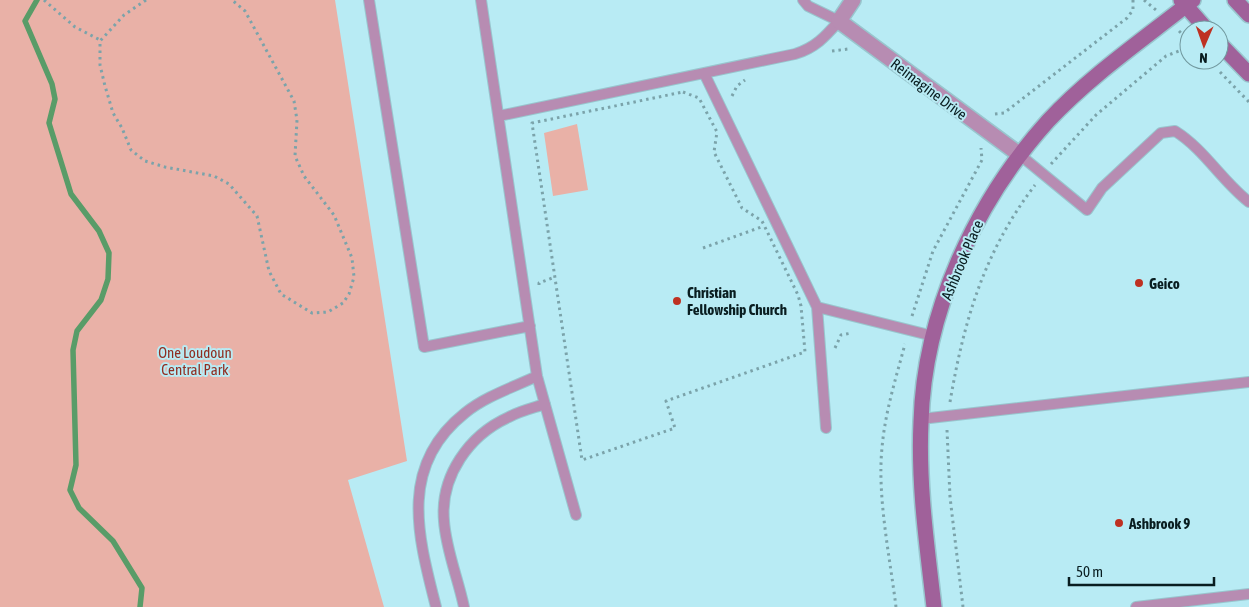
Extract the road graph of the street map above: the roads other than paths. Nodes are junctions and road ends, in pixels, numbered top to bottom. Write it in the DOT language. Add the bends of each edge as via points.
graph roads {
  1 [pos="369,0"];
  2 [pos="481,0"];
  3 [pos="803,0"];
  4 [pos="854,0"];
  5 [pos="1235,0"];
  6 [pos="1187,2"];
  7 [pos="1249,15"];
  8 [pos="1200,20"];
  9 [pos="839,21"];
  10 [pos="1229,53"];
  11 [pos="704,73"];
  12 [pos="1249,74"];
  13 [pos="499,116"];
  14 [pos="1020,155"];
  15 [pos="1249,202"];
  16 [pos="817,307"];
  17 [pos="530,326"];
  18 [pos="933,336"];
  19 [pos="537,376"];
  20 [pos="1249,382"];
  21 [pos="545,404"];
  22 [pos="921,420"];
  23 [pos="826,428"];
  24 [pos="576,515"];
  25 [pos="1249,594"];
  26 [pos="1202,603"];
  27 [pos="436,607"];
  28 [pos="464,607"];
  29 [pos="934,607"];
  30 [pos="1136,607"];
  1 -- 17 [label="lane" via="424,347"];
  2 -- 13 [label="lane"];
  3 -- 9 [label="lane" via="808,6"];
  4 -- 9 [label="street"];
  5 -- 7 [label="street"];
  6 -- 8 [label="street"];
  6 -- 14 [label="street, Ashbrook Place" via="1077,93"];
  9 -- 11 [label="lane" via="821,42 809,50"];
  9 -- 14 [label="street, Reimagine Drive"];
  10 -- 12 [label="street"];
  11 -- 13 [label="lane"];
  11 -- 16 [label="lane"];
  13 -- 17 [label="lane"];
  14 -- 15 [label="lane" via="1088,210 1102,188 1161,133 1175,131 1188,139"];
  14 -- 18 [label="street, Ashbrook Place" via="985,208 970,238 950,283"];
  16 -- 18 [label="lane"];
  16 -- 23 [label="lane"];
  17 -- 19 [label="lane"];
  18 -- 22 [label="street, Ashbrook Place"];
  19 -- 21 [label="lane"];
  19 -- 27 [label="lane" via="466,412 442,436 425,468 418,496 418,526"];
  20 -- 22 [label="lane"];
  21 -- 24 [label="lane"];
  21 -- 28 [label="lane" via="508,417 480,435 459,459 446,487 444,520"];
  22 -- 29 [label="street, Ashbrook Place" via="921,478"];
  25 -- 26 [label="lane"];
  26 -- 30 [label="lane"];
}
